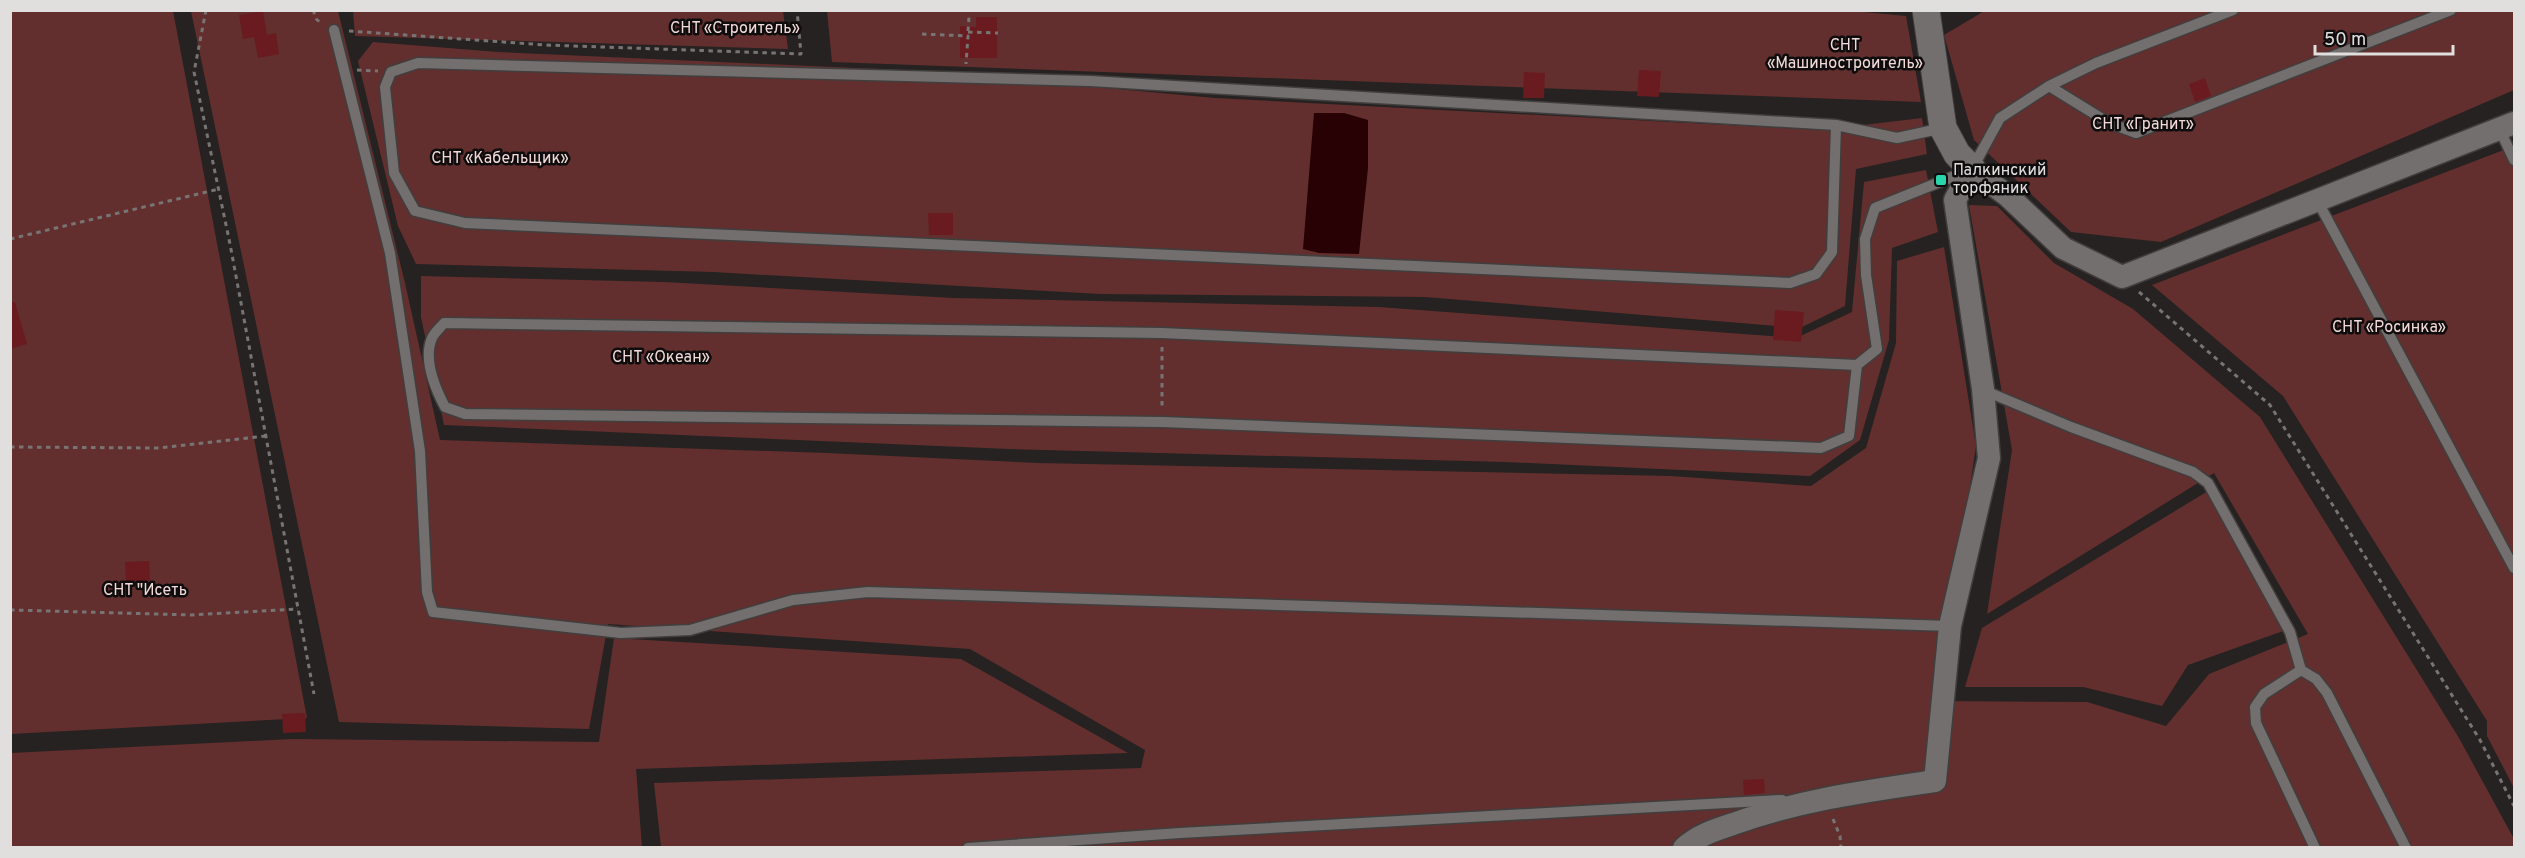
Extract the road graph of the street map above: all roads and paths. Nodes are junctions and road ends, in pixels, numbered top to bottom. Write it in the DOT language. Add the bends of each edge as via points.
graph roads {
  1 [pos="206,10"];
  2 [pos="313,10"];
  3 [pos="797,10"];
  4 [pos="1926,10"];
  5 [pos="2233,10"];
  6 [pos="2451,10"];
  7 [pos="969,17"];
  8 [pos="334,30"];
  9 [pos="998,33"];
  10 [pos="922,34"];
  11 [pos="968,34"];
  12 [pos="966,68"];
  13 [pos="344,70"];
  14 [pos="392,72"];
  15 [pos="2049,86"];
  16 [pos="1836,124"];
  17 [pos="2507,126"];
  18 [pos="1943,128"];
  19 [pos="2514,160"];
  20 [pos="1972,169"];
  21 [pos="219,189"];
  22 [pos="2317,200"];
  23 [pos="10,238"];
  24 [pos="2122,277"];
  25 [pos="1162,333"];
  26 [pos="1857,365"];
  27 [pos="1983,389"];
  28 [pos="1163,422"];
  29 [pos="266,436"];
  30 [pos="10,447"];
  31 [pos="2514,568"];
  32 [pos="298,609"];
  33 [pos="10,610"];
  34 [pos="1950,626"];
  35 [pos="2301,670"];
  36 [pos="314,694"];
  37 [pos="1824,798"];
  38 [pos="2514,806"];
  39 [pos="968,848"];
  40 [pos="1684,848"];
  41 [pos="1841,848"];
  42 [pos="2315,848"];
  43 [pos="2406,848"];
  1 -- 21 [label="path" via="194,72"];
  2 -- 8 [label="path" via="317,20"];
  3 -- 8 [label="path" via="801,54 546,45"];
  4 -- 18 [label="street"];
  5 -- 15 [label="lane" via="2096,63"];
  6 -- 15 [label="lane" via="2136,133 2109,123"];
  7 -- 11 [label="path"];
  8 -- 13 [label="lane"];
  9 -- 11 [label="path"];
  10 -- 11 [label="path"];
  11 -- 12 [label="path"];
  13 -- 14 [label="path"];
  13 -- 34 [label="lane" via="390,253 420,450 427,592 433,612 633,633 690,630 793,600 868,592"];
  14 -- 16 [label="lane" via="430,63 1078,81"];
  14 -- 16 [label="lane" via="385,87 394,173 416,211 465,223 1790,282 1816,274 1832,252"];
  15 -- 20 [label="lane" via="2000,118"];
  16 -- 18 [label="lane" via="1897,138"];
  17 -- 19 [label="lane"];
  17 -- 22 [label="street"];
  18 -- 20 [label="street" via="1957,154"];
  20 -- 24 [label="street" via="2008,196 2063,248"];
  20 -- 26 [label="lane" via="1875,208 1865,239 1877,349"];
  20 -- 27 [label="street" via="1954,200"];
  21 -- 23 [label="path"];
  21 -- 29 [label="path"];
  22 -- 24 [label="street"];
  22 -- 31 [label="lane"];
  24 -- 38 [label="path" via="2270,405 2480,740"];
  25 -- 26 [label="lane"];
  25 -- 28 [label="path"];
  25 -- 28 [label="lane" via="444,323 432,339 429,358 435,387 445,407 465,414"];
  26 -- 28 [label="lane" via="1849,436 1821,448"];
  27 -- 34 [label="street" via="1989,458"];
  27 -- 35 [label="lane" via="2193,472 2208,483 2290,632"];
  29 -- 30 [label="path" via="159,448"];
  29 -- 32 [label="path"];
  32 -- 33 [label="path" via="192,615"];
  32 -- 36 [label="path"];
  34 -- 37 [label="street" via="1935,781"];
  35 -- 42 [label="lane" via="2264,694 2255,707 2256,723"];
  35 -- 43 [label="lane" via="2316,679 2327,693"];
  37 -- 39 [label="lane"];
  37 -- 40 [label="street" via="1695,837"];
  37 -- 41 [label="path"];
}
